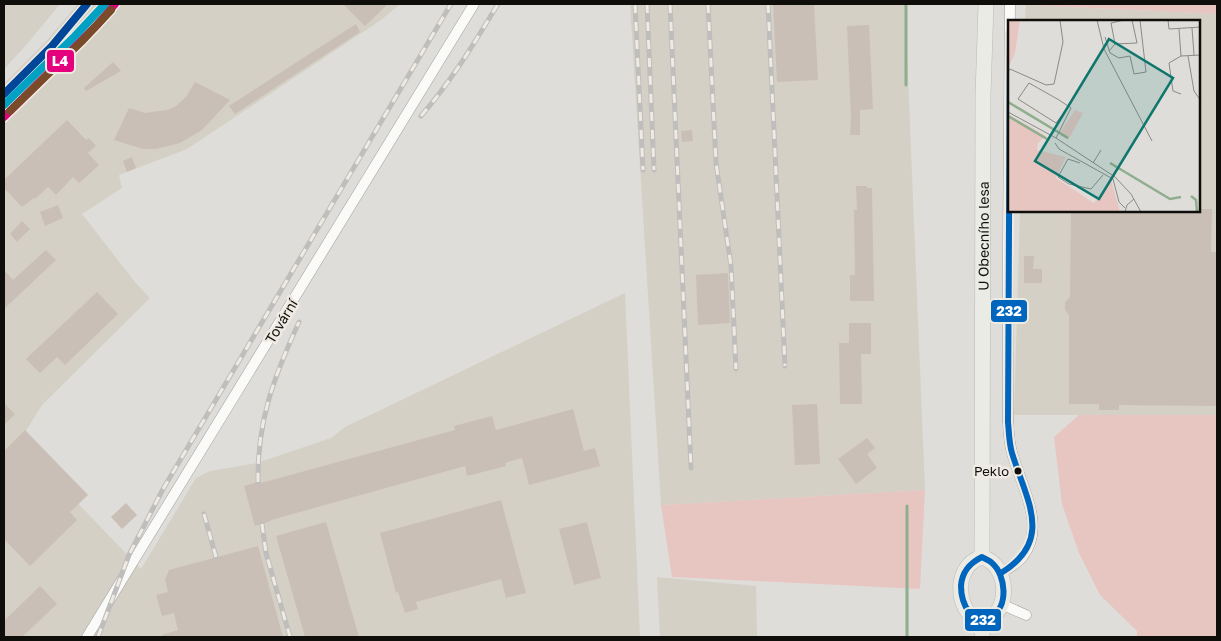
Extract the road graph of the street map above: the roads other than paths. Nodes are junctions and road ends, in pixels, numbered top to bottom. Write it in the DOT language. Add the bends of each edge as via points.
graph roads {
  1 [pos="474,4"];
  2 [pos="986,4"];
  3 [pos="1010,4"];
  4 [pos="1010,20"];
  5 [pos="1008,212"];
  6 [pos="982,557"];
  7 [pos="1001,573"];
  8 [pos="1001,604"];
  9 [pos="1026,616"];
  10 [pos="983,620"];
  11 [pos="87,637"];
  12 [pos="982,637"];
  1 -- 11 [label="street, Tovární"];
  2 -- 6 [label="main road, U Obecního lesa"];
  3 -- 4 [label="street, U Obecního lesa"];
  5 -- 7 [label="street, U Obecního lesa" via="1009,441 1032,519 1032,534 1027,550 1018,562"];
  6 -- 7 [label="main road" via="990,559"];
  6 -- 10 [label="main road" via="967,566 960,587 972,616"];
  7 -- 8 [label="main road" via="1004,594"];
  8 -- 9 [label="street"];
  8 -- 10 [label="main road" via="994,614"];
  10 -- 12 [label="main road"];
}
